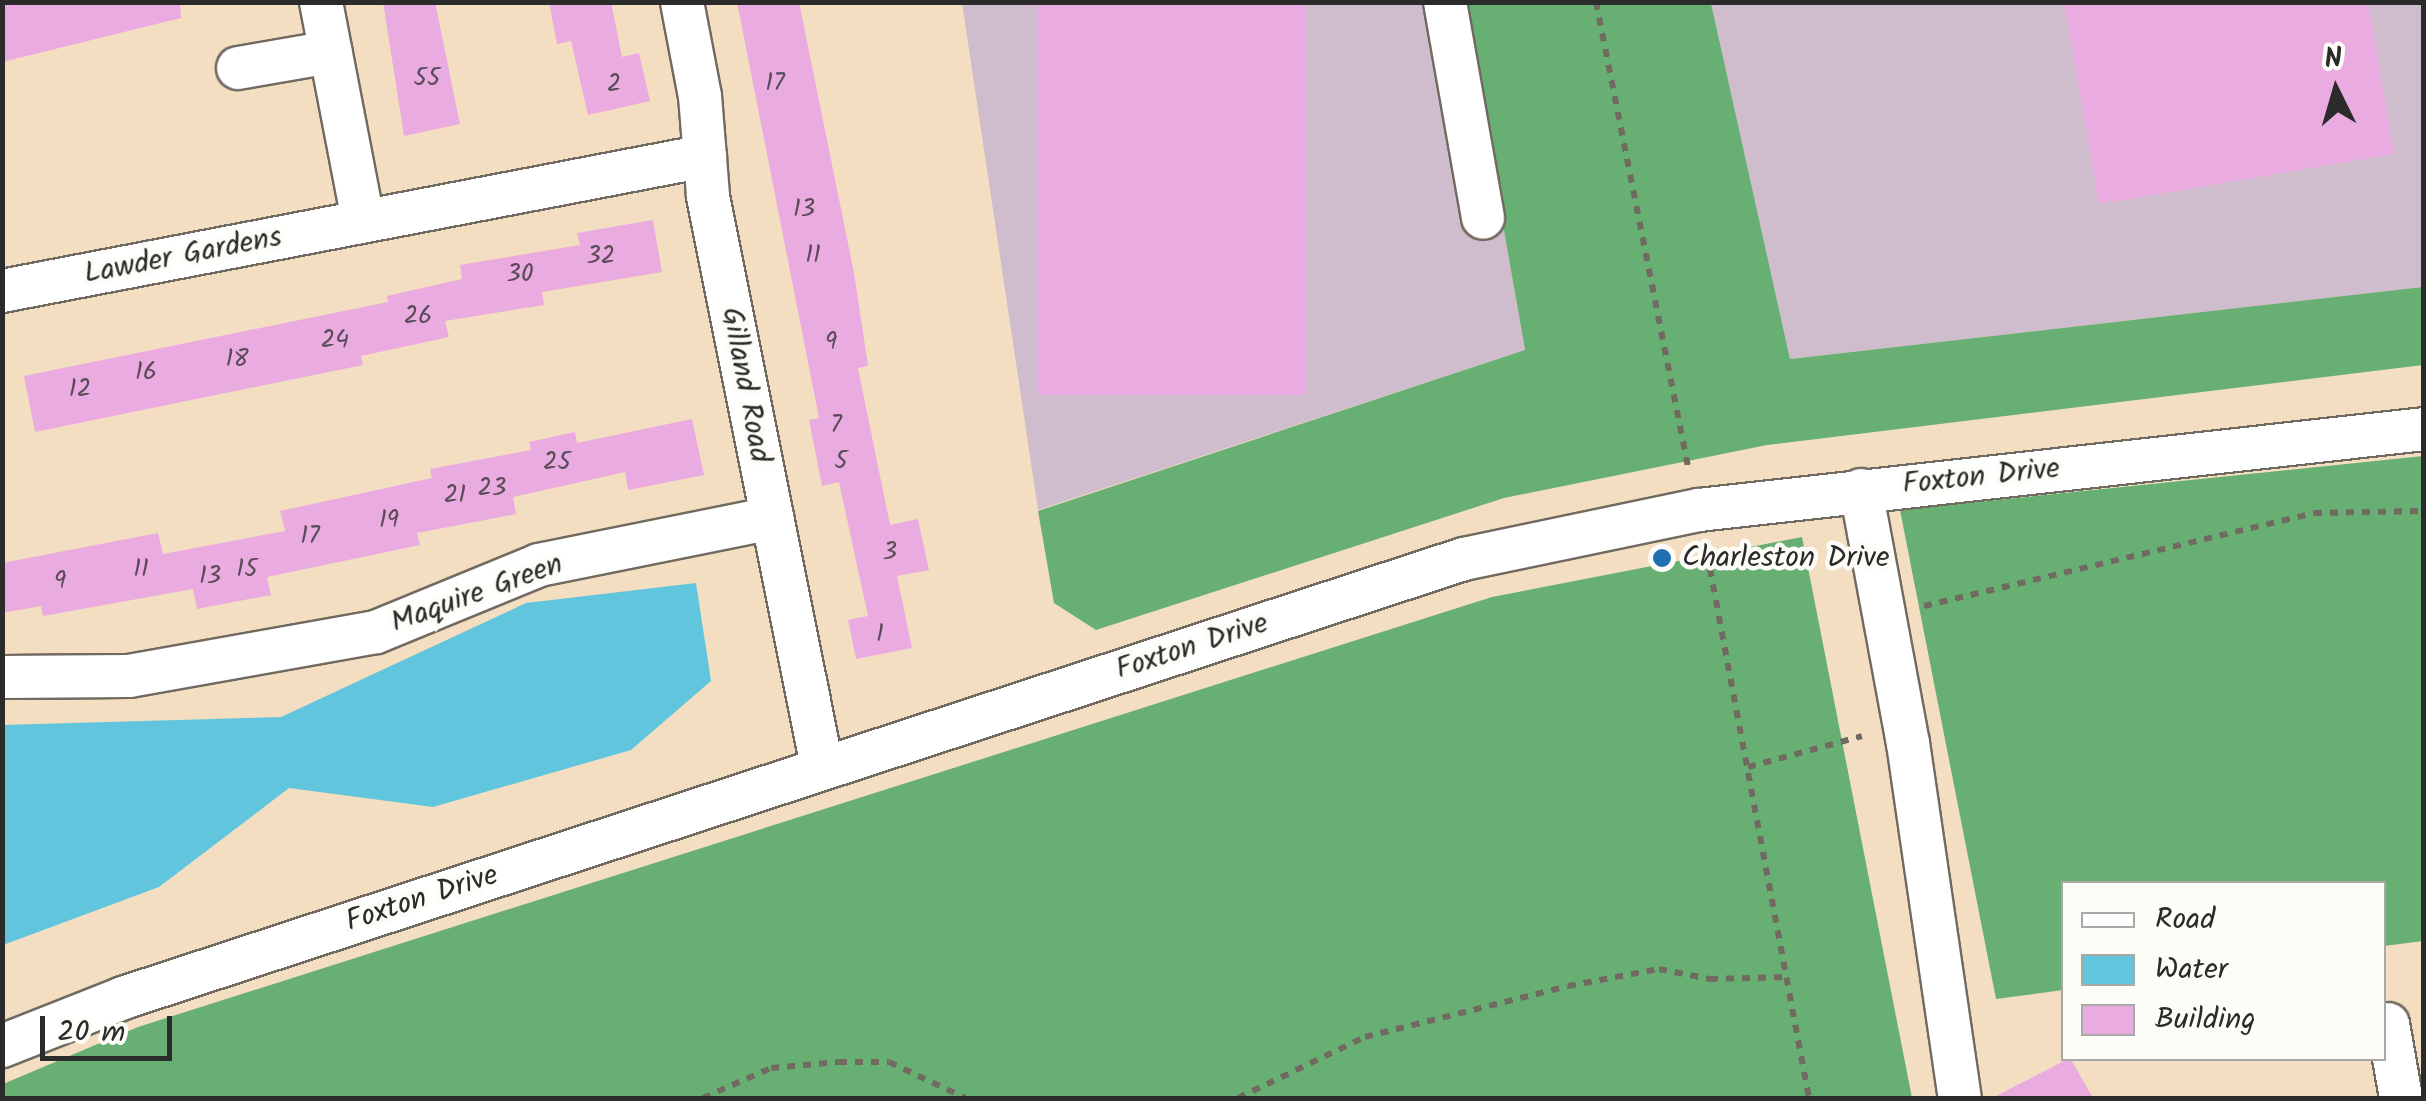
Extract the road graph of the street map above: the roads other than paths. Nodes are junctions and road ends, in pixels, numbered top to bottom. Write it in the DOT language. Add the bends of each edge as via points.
graph roads {
  1 [pos="321,2"];
  2 [pos="682,2"];
  3 [pos="1445,2"];
  4 [pos="331,52"];
  5 [pos="238,68"];
  6 [pos="705,156"];
  7 [pos="1483,218"];
  8 [pos="363,221"];
  9 [pos="2,291"];
  10 [pos="2424,428"];
  11 [pos="1861,490"];
  12 [pos="772,518"];
  13 [pos="2,677"];
  14 [pos="822,766"];
  15 [pos="2388,1024"];
  16 [pos="2,1046"];
  17 [pos="1960,1098"];
  18 [pos="2401,1098"];
  1 -- 4 [label="street"];
  2 -- 6 [label="street, Gilland Road"];
  3 -- 7 [label="street"];
  4 -- 5 [label="street"];
  4 -- 8 [label="street"];
  6 -- 8 [label="street, Lawder Gardens"];
  6 -- 12 [label="street, Gilland Road"];
  8 -- 9 [label="street, Lawder Gardens"];
  10 -- 11 [label="street, Foxton Drive"];
  11 -- 14 [label="street, Foxton Drive" via="1698,510 1464,559"];
  11 -- 17 [label="street"];
  12 -- 13 [label="street, Maquire Green" via="539,565 376,632 129,676"];
  12 -- 14 [label="street, Gilland Road"];
  14 -- 16 [label="street, Foxton Drive" via="123,998"];
  15 -- 18 [label="street"];
}
